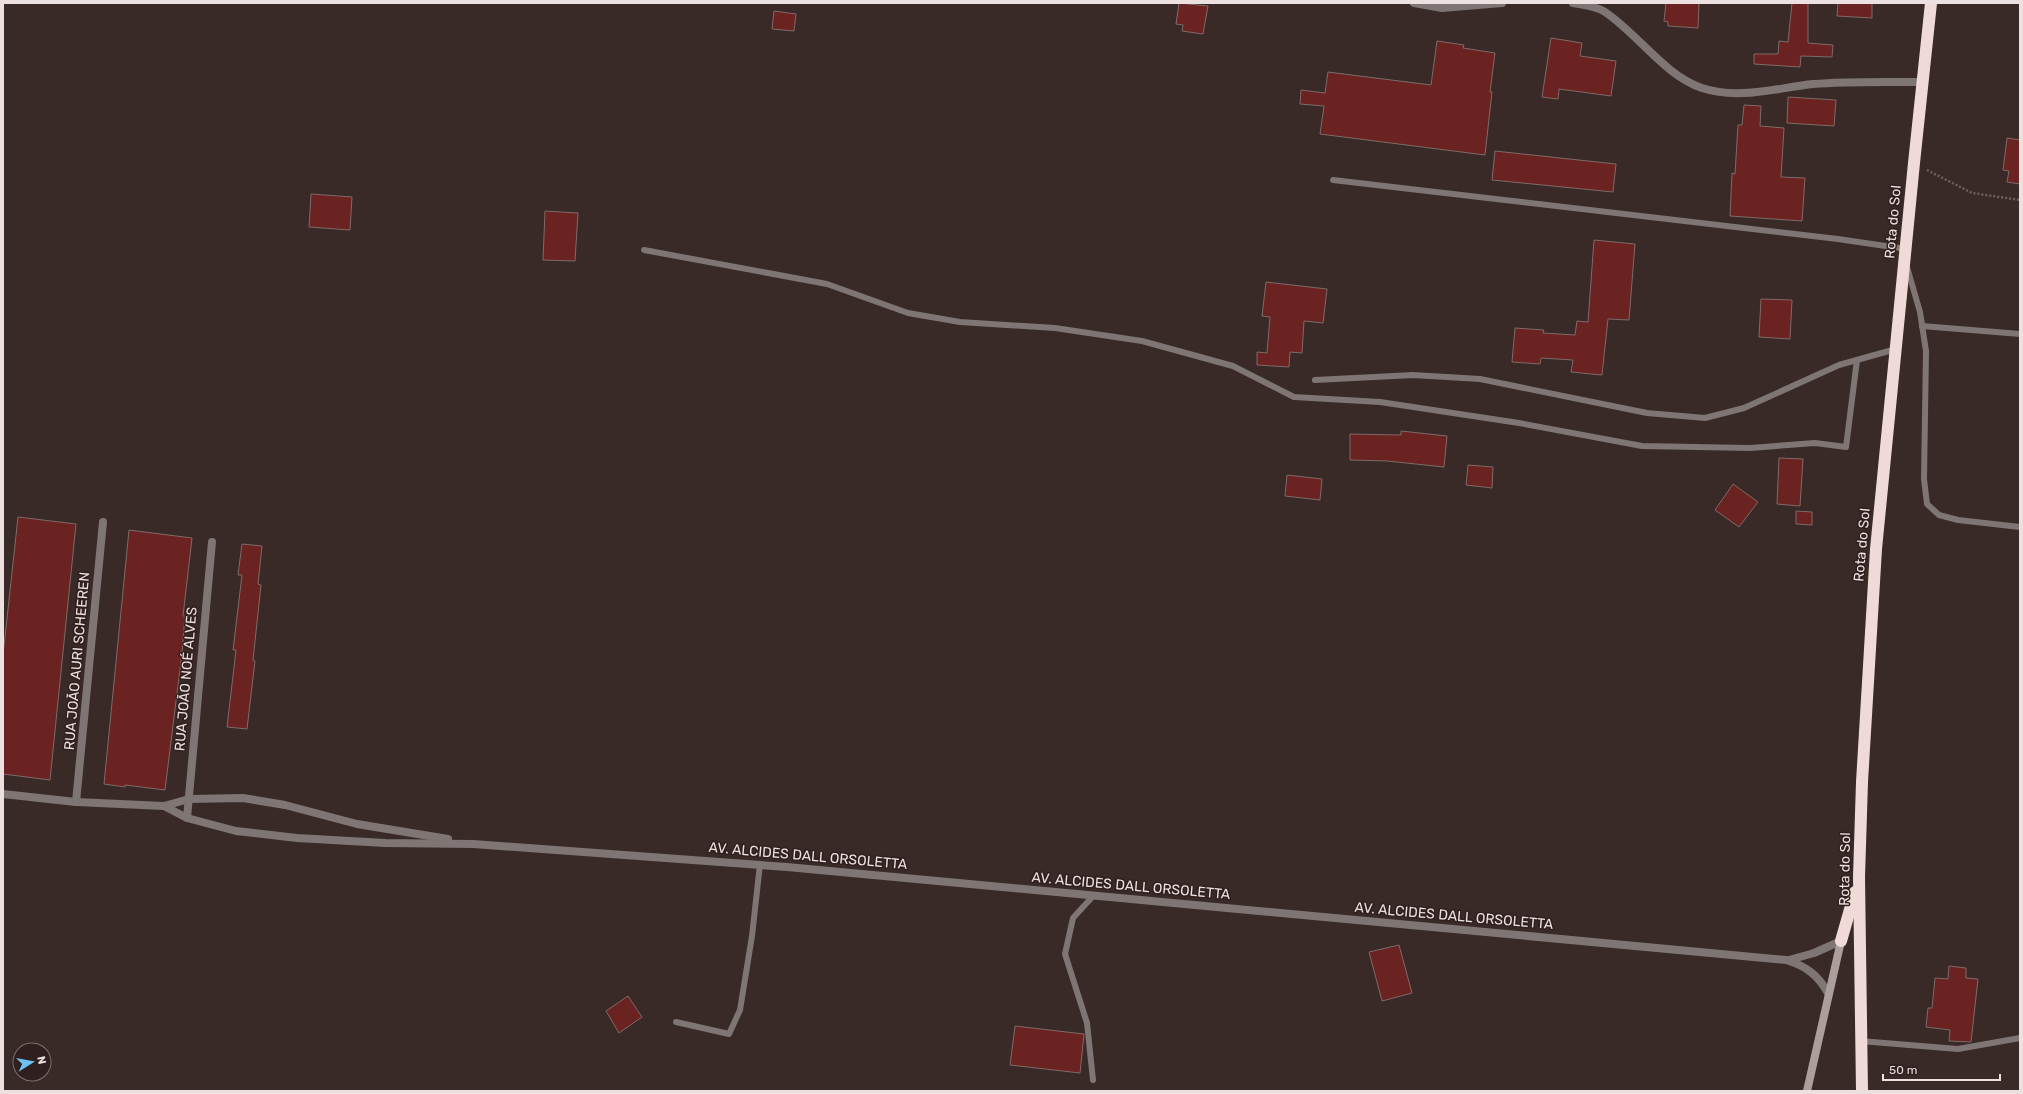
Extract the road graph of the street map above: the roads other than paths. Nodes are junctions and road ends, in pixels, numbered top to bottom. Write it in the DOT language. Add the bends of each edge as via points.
graph roads {
  1 [pos="1414,3"];
  2 [pos="1502,3"];
  3 [pos="1573,3"];
  4 [pos="1931,3"];
  5 [pos="1922,82"];
  6 [pos="1333,180"];
  7 [pos="644,250"];
  8 [pos="1906,254"];
  9 [pos="1922,326"];
  10 [pos="2020,334"];
  11 [pos="1897,348"];
  12 [pos="1857,360"];
  13 [pos="1315,380"];
  14 [pos="103,522"];
  15 [pos="2020,527"];
  16 [pos="212,542"];
  17 [pos="3,794"];
  18 [pos="188,799"];
  19 [pos="76,802"];
  20 [pos="164,806"];
  21 [pos="187,818"];
  22 [pos="473,844"];
  23 [pos="760,864"];
  24 [pos="1859,877"];
  25 [pos="1094,895"];
  26 [pos="1841,941"];
  27 [pos="1786,960"];
  28 [pos="1828,993"];
  29 [pos="676,1022"];
  30 [pos="2020,1038"];
  31 [pos="1860,1041"];
  32 [pos="1093,1080"];
  33 [pos="1807,1091"];
  34 [pos="1862,1091"];
  1 -- 2 [label="street" via="1442,8"];
  3 -- 5 [label="street" via="1604,11 1677,76 1702,88 1732,94 1814,84"];
  4 -- 5 [label="highway, Rota do Sol"];
  5 -- 8 [label="highway, Rota do Sol"];
  6 -- 8 [label="lane" via="1838,239"];
  7 -- 12 [label="lane" via="828,284 908,313 960,322 1055,328 1142,341 1233,366 1294,397 1380,402 1519,423 1642,446 1750,448 1815,443 1846,447"];
  8 -- 9 [label="lane"];
  8 -- 11 [label="highway, Rota do Sol"];
  9 -- 10 [label="lane"];
  9 -- 15 [label="lane" via="1926,351 1924,479 1927,504 1939,515 1958,520"];
  11 -- 12 [label="lane"];
  11 -- 24 [label="highway, Rota do Sol" via="1876,549"];
  12 -- 13 [label="lane" via="1839,365 1744,408 1705,418 1646,413 1480,379 1412,375"];
  14 -- 19 [label="street, RUA JOÃO AURI SCHEEREN"];
  16 -- 18 [label="street, RUA JOÃO NOÉ ALVES"];
  17 -- 19 [label="street"];
  18 -- 20 [label="street"];
  18 -- 21 [label="street, RUA JOÃO NOÉ ALVES"];
  18 -- 22 [label="street" via="243,798 285,805 357,824"];
  19 -- 20 [label="street"];
  20 -- 21 [label="street"];
  21 -- 22 [label="street" via="236,830 297,838"];
  22 -- 23 [label="street, AV. ALCIDES DALL ORSOLETTA"];
  23 -- 25 [label="street, AV. ALCIDES DALL ORSOLETTA"];
  23 -- 29 [label="lane" via="740,1010 729,1034"];
  24 -- 26 [label="highway"];
  24 -- 31 [label="highway, Rota do Sol"];
  25 -- 27 [label="street, AV. ALCIDES DALL ORSOLETTA"];
  25 -- 32 [label="lane" via="1074,918 1065,954 1087,1023"];
  26 -- 27 [label="street" via="1814,953"];
  26 -- 28 [label="street"];
  27 -- 28 [label="street" via="1812,971 1822,981"];
  28 -- 33 [label="street"];
  30 -- 31 [label="lane" via="1958,1049"];
  31 -- 34 [label="highway, Rota do Sol"];
}
